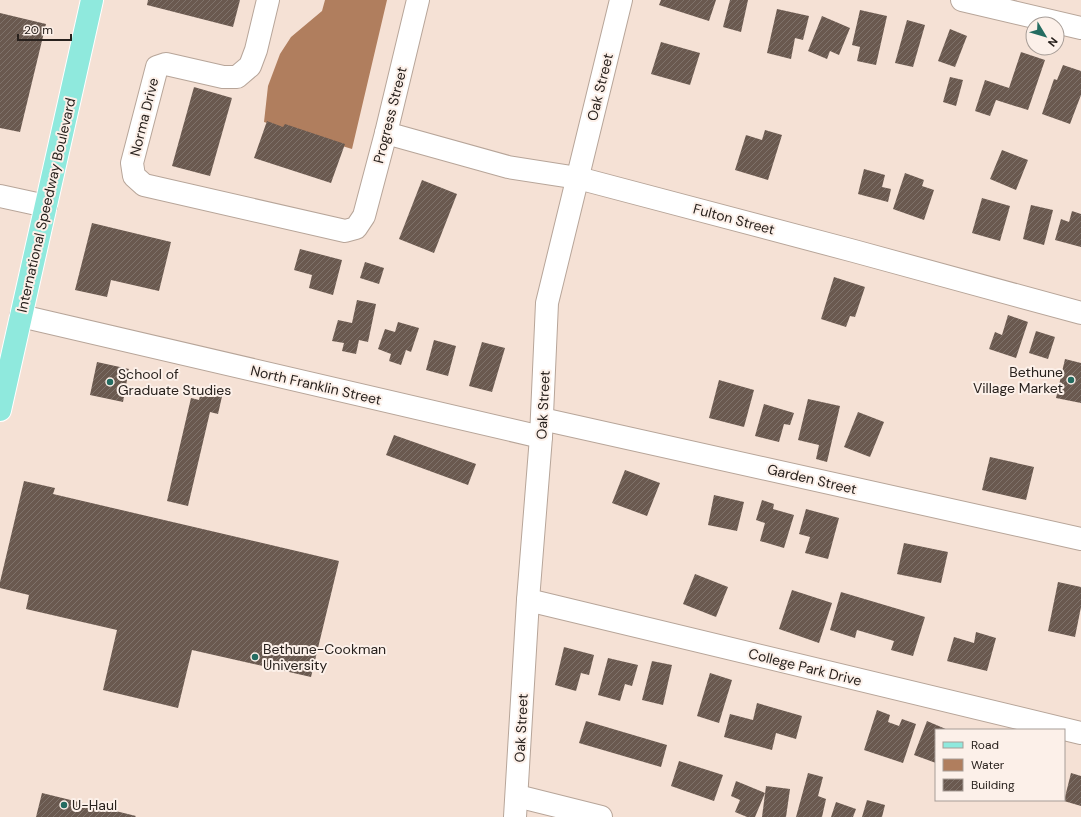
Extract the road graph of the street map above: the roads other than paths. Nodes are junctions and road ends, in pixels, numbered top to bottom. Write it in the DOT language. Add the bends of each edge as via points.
graph roads {
  1 [pos="92,0"];
  2 [pos="268,0"];
  3 [pos="418,0"];
  4 [pos="621,0"];
  5 [pos="962,0"];
  6 [pos="1081,28"];
  7 [pos="386,133"];
  8 [pos="578,178"];
  9 [pos="0,196"];
  10 [pos="46,206"];
  11 [pos="356,228"];
  12 [pos="1081,313"];
  13 [pos="21,316"];
  14 [pos="0,410"];
  15 [pos="542,428"];
  16 [pos="1081,539"];
  17 [pos="528,600"];
  18 [pos="1060,729"];
  19 [pos="1065,730"];
  20 [pos="1081,734"];
  21 [pos="516,807"];
  22 [pos="601,817"];
  1 -- 10 [label="main road, International Speedway Boulevard"];
  2 -- 11 [label="street, Norma Drive" via="250,66 237,77 223,77 166,64 157,66 132,163 134,176 144,185 345,231"];
  3 -- 7 [label="street, Progress Street"];
  4 -- 8 [label="street, Oak Street"];
  5 -- 6 [label="street"];
  7 -- 8 [label="street, Fulton Street" via="508,166"];
  7 -- 11 [label="street, Progress Street" via="364,216"];
  8 -- 12 [label="street, Fulton Street"];
  8 -- 15 [label="street, Oak Street" via="547,303"];
  9 -- 10 [label="street"];
  10 -- 13 [label="main road, International Speedway Boulevard"];
  13 -- 14 [label="main road, International Speedway Boulevard"];
  13 -- 15 [label="street, North Franklin Street"];
  15 -- 16 [label="street, Garden Street"];
  15 -- 17 [label="street, Oak Street"];
  17 -- 18 [label="street, College Park Drive"];
  17 -- 21 [label="street, Oak Street"];
  19 -- 20 [label="street, College Park Drive"];
  21 -- 22 [label="street"];
}
